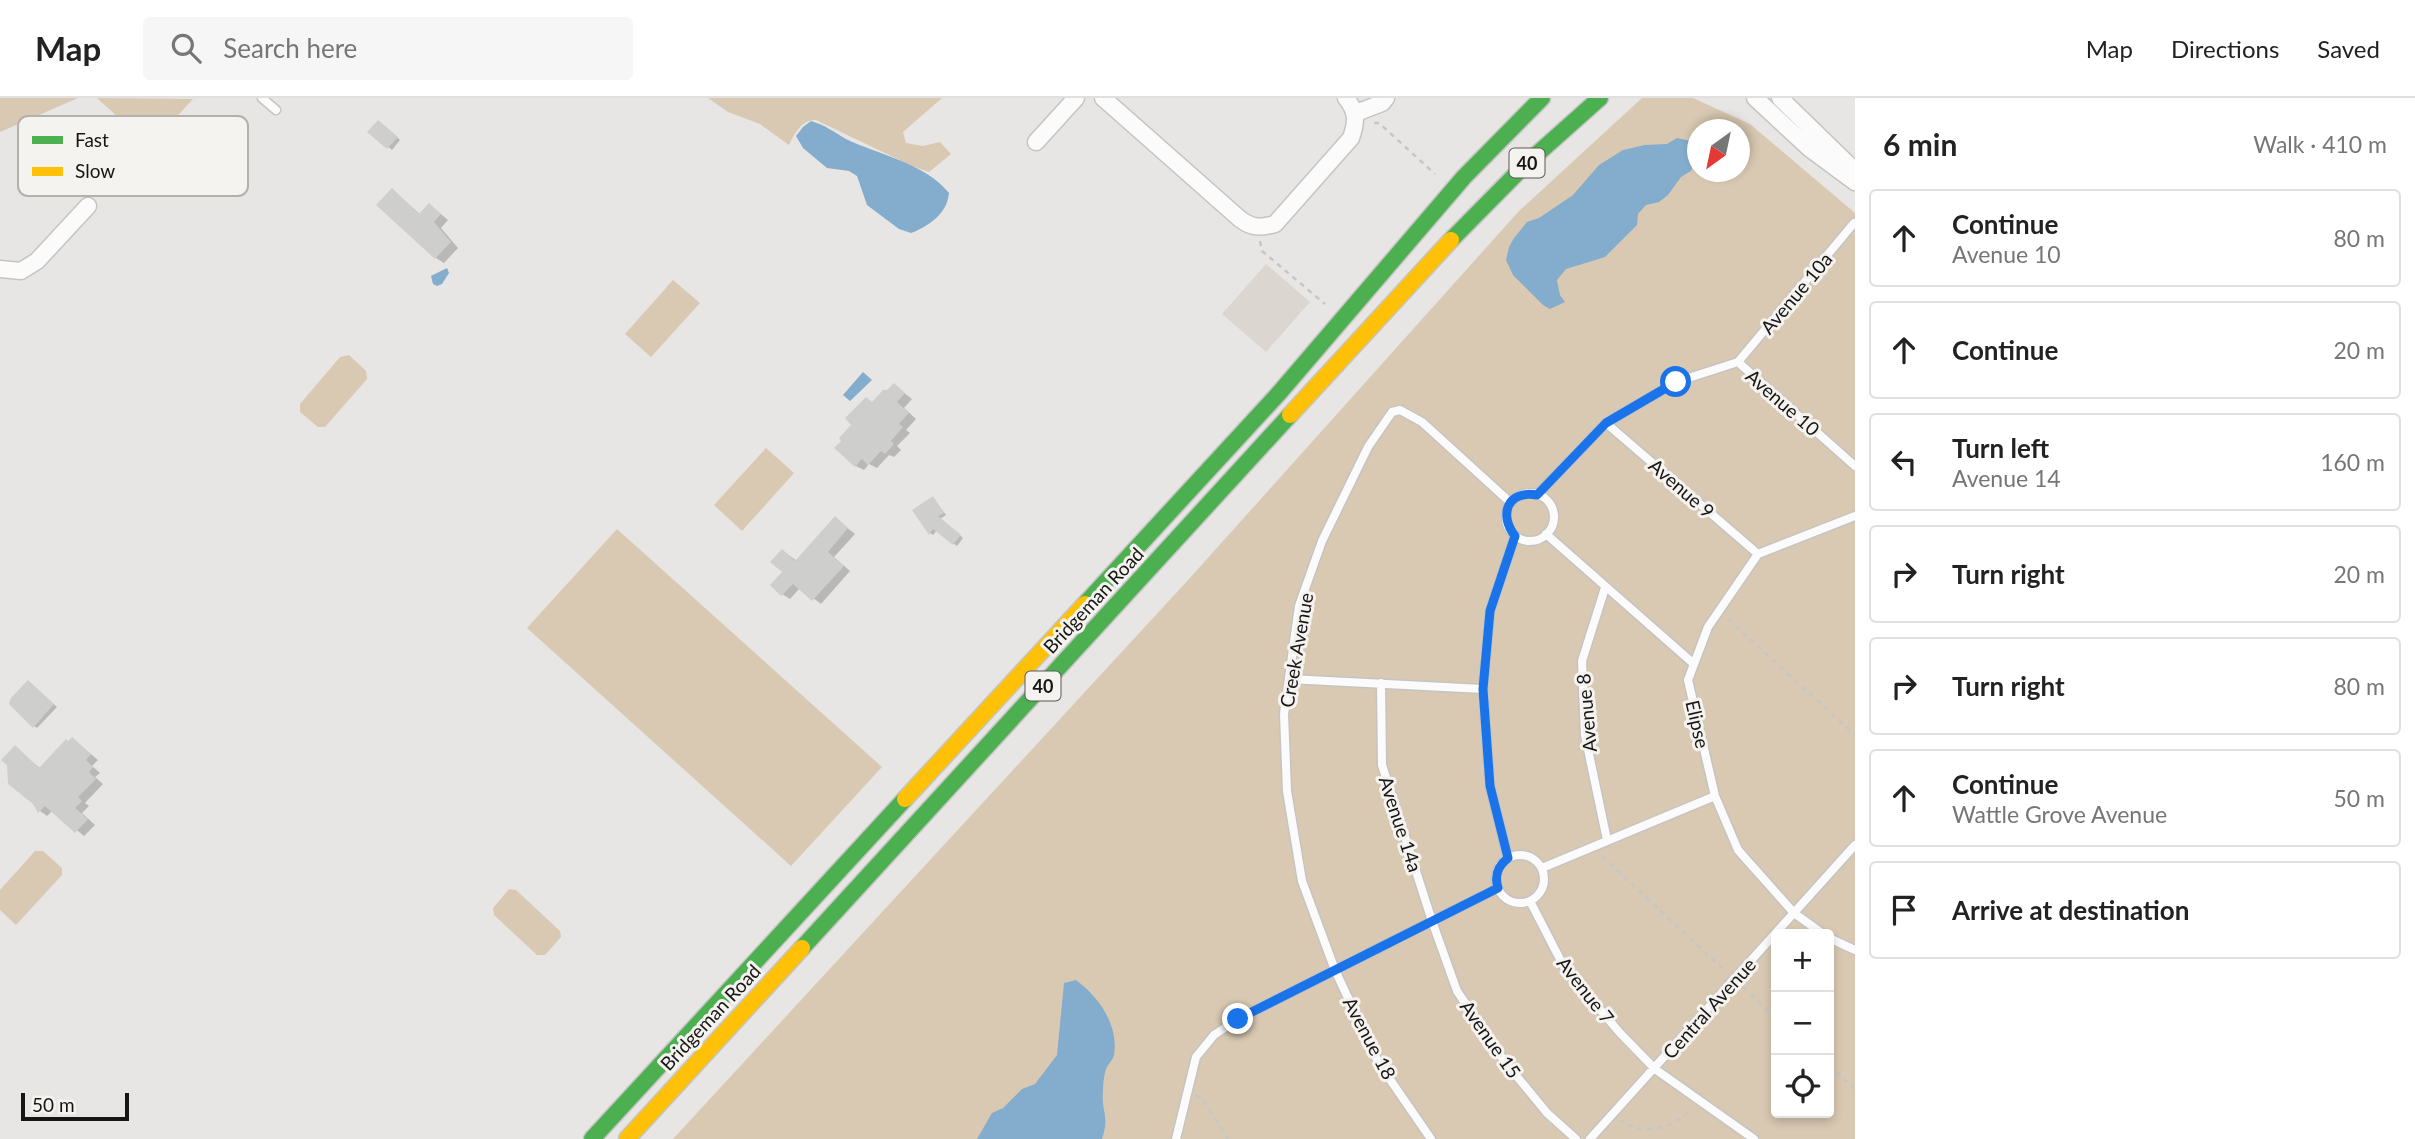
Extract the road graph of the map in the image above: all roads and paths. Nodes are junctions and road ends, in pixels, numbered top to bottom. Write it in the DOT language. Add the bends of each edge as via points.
graph roads {
  1 [pos="262,98"];
  2 [pos="1076,98"];
  3 [pos="1102,98"];
  4 [pos="1346,98"];
  5 [pos="1386,98"];
  6 [pos="1542,98"];
  7 [pos="1600,98"];
  8 [pos="1755,98"];
  9 [pos="1780,98"];
  10 [pos="276,110"];
  11 [pos="1356,118"];
  12 [pos="1037,142"];
  13 [pos="1855,171"];
  14 [pos="1435,174"];
  15 [pos="1855,182"];
  16 [pos="88,206"];
  17 [pos="1433,212"];
  18 [pos="1854,223"];
  19 [pos="1258,228"];
  20 [pos="1458,232"];
  21 [pos="0,269"];
  22 [pos="1325,304"];
  23 [pos="1738,362"];
  24 [pos="1606,423"];
  25 [pos="1855,466"];
  26 [pos="1537,495"];
  27 [pos="1511,503"];
  28 [pos="1855,516"];
  29 [pos="1546,534"];
  30 [pos="1515,536"];
  31 [pos="1758,554"];
  32 [pos="1605,587"];
  33 [pos="1719,611"];
  34 [pos="1694,664"];
  35 [pos="1289,679"];
  36 [pos="1381,684"];
  37 [pos="1483,689"];
  38 [pos="1855,734"];
  39 [pos="1715,796"];
  40 [pos="1607,840"];
  41 [pos="1855,845"];
  42 [pos="1592,847"];
  43 [pos="1508,858"];
  44 [pos="1542,868"];
  45 [pos="1498,888"];
  46 [pos="1530,901"];
  47 [pos="1794,914"];
  48 [pos="1432,921"];
  49 [pos="1816,929"];
  50 [pos="1834,940"];
  51 [pos="1855,950"];
  52 [pos="1335,970"];
  53 [pos="1735,980"];
  54 [pos="1771,1013"];
  55 [pos="1655,1069"];
  56 [pos="1834,1070"];
  57 [pos="1855,1089"];
  58 [pos="1188,1090"];
  59 [pos="1698,1101"];
  60 [pos="1612,1116"];
  61 [pos="592,1139"];
  62 [pos="626,1139"];
  63 [pos="1176,1139"];
  64 [pos="1228,1139"];
  65 [pos="1431,1139"];
  66 [pos="1576,1139"];
  67 [pos="1590,1139"];
  68 [pos="1754,1139"];
  1 -- 10 [label="lane"];
  2 -- 12 [label="street"];
  3 -- 19 [label="street" via="1240,219"];
  4 -- 11 [label="street"];
  5 -- 11 [label="street"];
  6 -- 17 [label="main road, Bridgeman Road / 40"];
  7 -- 20 [label="main road, Bridgeman Road / 40"];
  8 -- 15 [label="street" via="1809,148"];
  9 -- 13 [label="street"];
  11 -- 14 [label="path" via="1379,123"];
  11 -- 19 [label="street" via="1352,138 1275,224"];
  16 -- 21 [label="street" via="37,261 22,271"];
  17 -- 20 [label="main road"];
  17 -- 61 [label="main road, Bridgeman Road / 40" via="1280,392"];
  18 -- 23 [label="lane, Avenue 10a"];
  19 -- 22 [label="path" via="1262,251"];
  20 -- 62 [label="main road, Bridgeman Road / 40"];
  23 -- 24 [label="lane, Avenue 10" via="1676,382"];
  23 -- 25 [label="lane, Avenue 10"];
  24 -- 26 [label="lane, Avenue 10"];
  24 -- 31 [label="lane, Avenue 9"];
  26 -- 27 [label="lane" via="1521,495"];
  26 -- 29 [label="lane" via="1553,512"];
  27 -- 30 [label="lane" via="1506,518"];
  27 -- 35 [label="lane, Creek Avenue" via="1422,422 1400,410 1392,412 1368,447 1322,541 1299,606"];
  28 -- 31 [label="lane"];
  29 -- 30 [label="lane" via="1531,541"];
  29 -- 32 [label="lane"];
  30 -- 37 [label="lane" via="1490,611"];
  31 -- 33 [label="lane, Elipse"];
  32 -- 34 [label="lane"];
  32 -- 40 [label="lane, Avenue 8" via="1582,661 1585,735"];
  33 -- 34 [label="lane, Elipse"];
  33 -- 38 [label="path"];
  34 -- 39 [label="lane, Elipse" via="1688,680"];
  35 -- 36 [label="lane"];
  35 -- 52 [label="lane, Creek Avenue" via="1284,714 1289,804 1302,881"];
  36 -- 37 [label="lane"];
  36 -- 48 [label="lane, Avenue 14a" via="1382,765"];
  37 -- 43 [label="lane" via="1490,786"];
  39 -- 40 [label="lane"];
  39 -- 47 [label="lane, Elipse" via="1738,850"];
  40 -- 42 [label="lane"];
  41 -- 47 [label="lane, Central Avenue"];
  42 -- 44 [label="lane"];
  42 -- 53 [label="path"];
  43 -- 44 [label="lane" via="1528,856"];
  43 -- 45 [label="lane" via="1496,873"];
  44 -- 46 [label="lane" via="1544,882"];
  45 -- 46 [label="lane" via="1514,902"];
  45 -- 48 [label="lane"];
  46 -- 55 [label="lane, Avenue 7" via="1564,967"];
  47 -- 49 [label="lane, Elipse"];
  47 -- 53 [label="lane, Central Avenue"];
  48 -- 52 [label="lane"];
  48 -- 66 [label="lane, Avenue 15" via="1457,991 1505,1062 1547,1113"];
  50 -- 51 [label="lane"];
  52 -- 58 [label="lane" via="1214,1035 1196,1057"];
  52 -- 65 [label="lane, Avenue 18" via="1378,1062"];
  53 -- 54 [label="path"];
  53 -- 55 [label="lane, Central Avenue"];
  55 -- 59 [label="lane, Avenue 7"];
  55 -- 60 [label="lane, Central Avenue"];
  56 -- 57 [label="path"];
  58 -- 63 [label="lane"];
  58 -- 64 [label="path" via="1203,1100"];
  59 -- 60 [label="path" via="1678,1122 1654,1129 1633,1129"];
  59 -- 68 [label="lane, Avenue 7"];
  60 -- 67 [label="lane, Central Avenue"];
}
